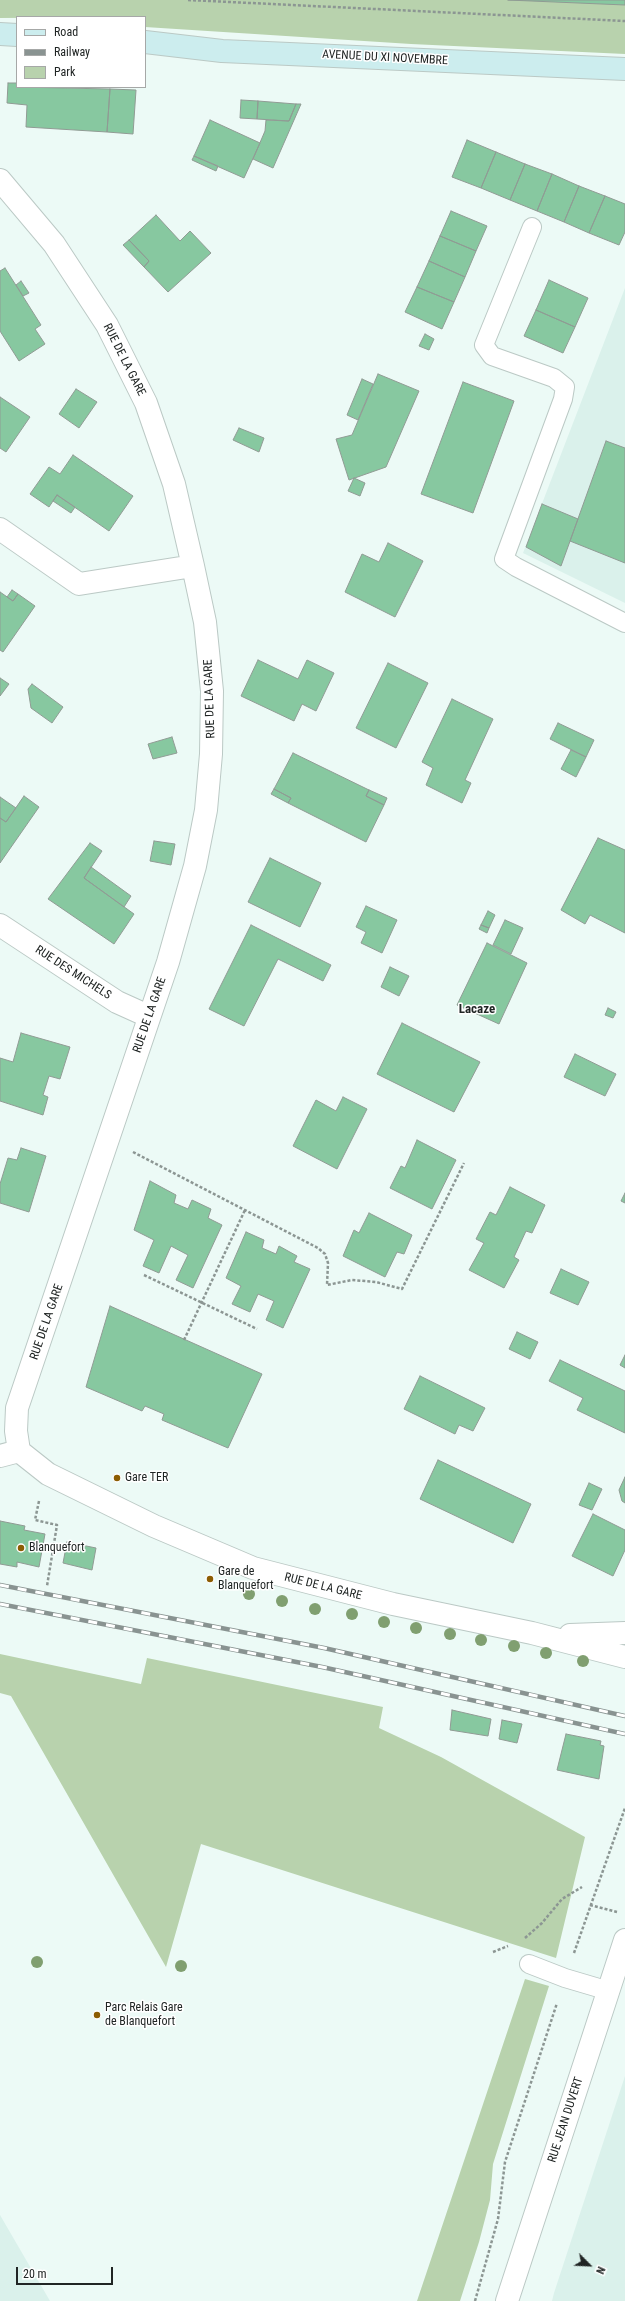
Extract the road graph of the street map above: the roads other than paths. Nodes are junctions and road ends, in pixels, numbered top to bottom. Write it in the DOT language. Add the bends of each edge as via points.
graph roads {
  1 [pos="0,34"];
  2 [pos="16,35"];
  3 [pos="146,42"];
  4 [pos="625,69"];
  5 [pos="0,180"];
  6 [pos="532,227"];
  7 [pos="0,529"];
  8 [pos="193,566"];
  9 [pos="625,623"];
  10 [pos="0,925"];
  11 [pos="148,1016"];
  12 [pos="10,1453"];
  13 [pos="532,1633"];
  14 [pos="625,1633"];
  15 [pos="625,1657"];
  16 [pos="625,1940"];
  17 [pos="529,1964"];
  18 [pos="609,1991"];
  19 [pos="507,2301"];
  1 -- 2 [label="main road"];
  3 -- 4 [label="main road, AVENUE DU XI NOVEMBRE" via="222,51"];
  5 -- 8 [label="street, RUE DE LA GARE" via="54,244 107,325 146,403 174,484"];
  6 -- 9 [label="lane" via="484,345 492,356 554,378 564,387 563,399 504,559 516,568"];
  7 -- 8 [label="street" via="79,584"];
  8 -- 11 [label="street, RUE DE LA GARE" via="205,622 212,691 211,754 206,810 195,866"];
  10 -- 11 [label="street, RUE DES MICHELS" via="117,1002"];
  11 -- 12 [label="street, RUE DE LA GARE" via="17,1408 16,1431"];
  12 -- 13 [label="street, RUE DE LA GARE" via="154,1526 253,1568 393,1604"];
  13 -- 14 [label="street" via="588,1636"];
  13 -- 15 [label="street, RUE DE LA GARE"];
  16 -- 18 [label="street, RUE JEAN DUVERT"];
  17 -- 18 [label="lane"];
  18 -- 19 [label="street, RUE JEAN DUVERT"];
}
